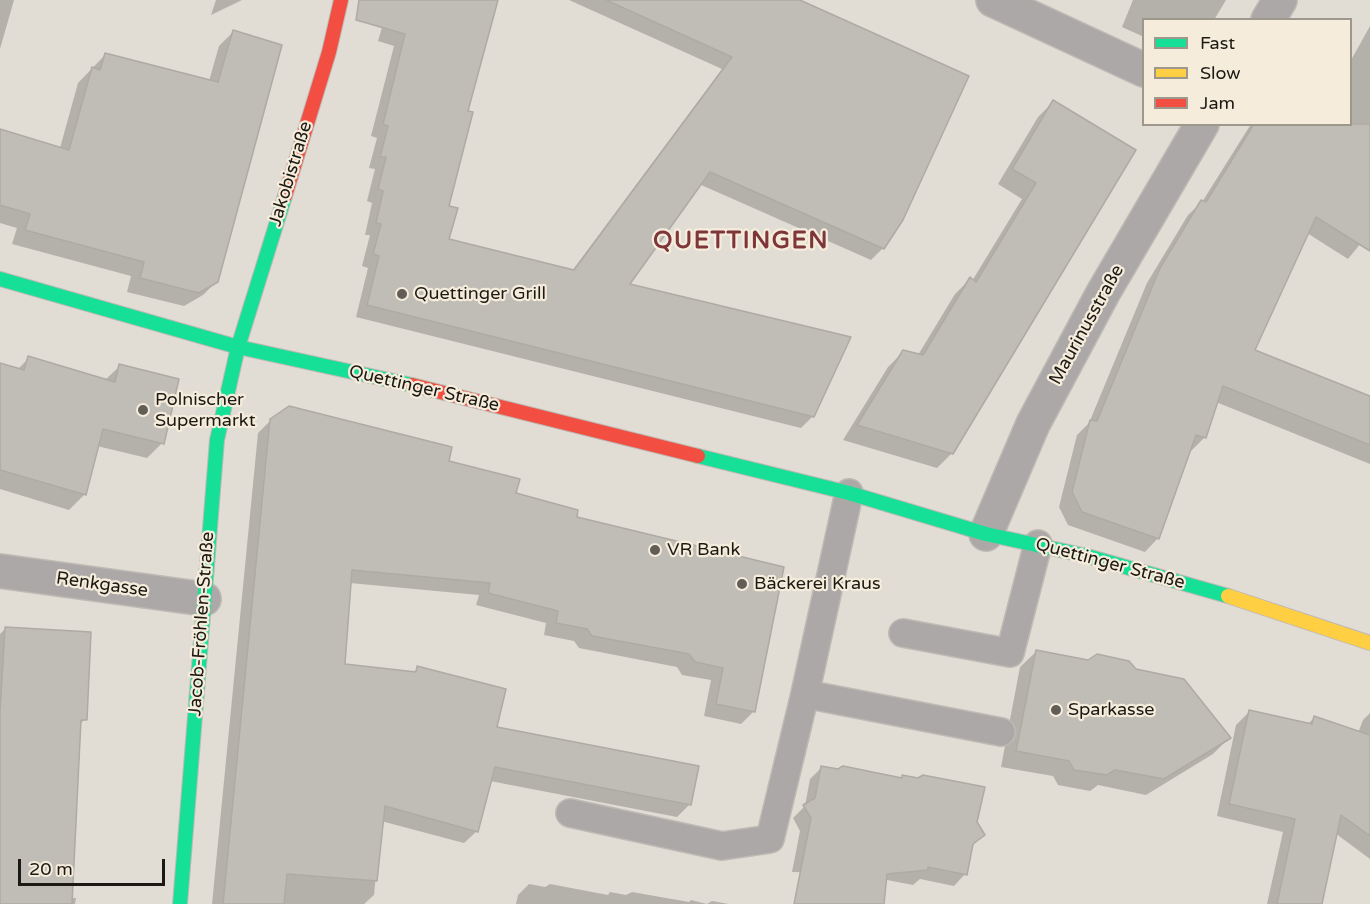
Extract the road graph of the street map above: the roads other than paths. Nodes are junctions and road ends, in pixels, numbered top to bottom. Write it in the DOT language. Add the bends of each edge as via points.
graph roads {
  1 [pos="341,0"];
  2 [pos="993,0"];
  3 [pos="1281,0"];
  4 [pos="1269,18"];
  5 [pos="1142,70"];
  6 [pos="1201,126"];
  7 [pos="0,279"];
  8 [pos="238,346"];
  9 [pos="849,492"];
  10 [pos="986,534"];
  11 [pos="1038,544"];
  12 [pos="0,571"];
  13 [pos="204,599"];
  14 [pos="903,633"];
  15 [pos="1370,643"];
  16 [pos="805,694"];
  17 [pos="1001,732"];
  18 [pos="570,813"];
  19 [pos="180,904"];
  1 -- 8 [label="street, Jakobistraße" via="329,52"];
  2 -- 5 [label="street"];
  3 -- 4 [label="street"];
  6 -- 10 [label="street, Maurinusstraße" via="1103,293 1033,424"];
  7 -- 8 [label="street, Quettinger Straße"];
  8 -- 9 [label="street, Quettinger Straße"];
  8 -- 13 [label="street, Jacob-Fröhlen-Straße" via="217,440"];
  9 -- 10 [label="street, Quettinger Straße"];
  9 -- 16 [label="lane"];
  10 -- 11 [label="street, Quettinger Straße"];
  11 -- 14 [label="lane" via="1010,652"];
  11 -- 15 [label="street, Quettinger Straße" via="1270,608"];
  12 -- 13 [label="street, Renkgasse"];
  13 -- 19 [label="street, Jacob-Fröhlen-Straße"];
  16 -- 17 [label="lane"];
  16 -- 18 [label="lane" via="770,839 722,846"];
}
